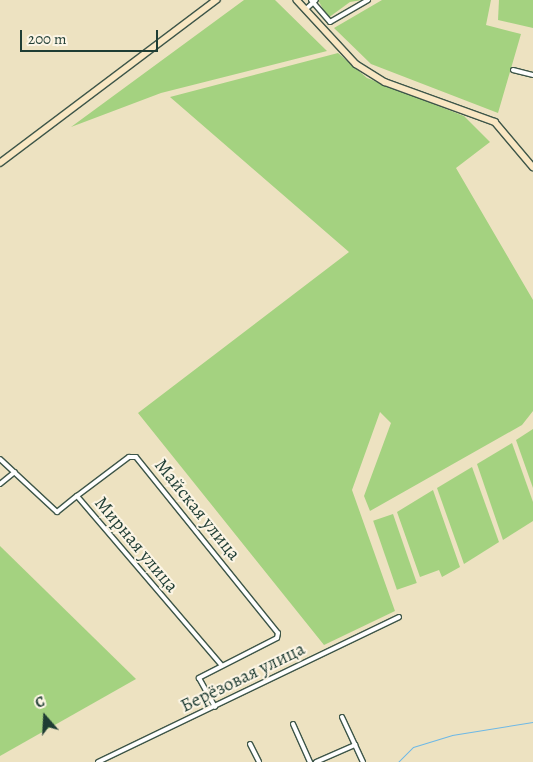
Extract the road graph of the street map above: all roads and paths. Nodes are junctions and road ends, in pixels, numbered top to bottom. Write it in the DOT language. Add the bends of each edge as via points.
graph roads {
  1 [pos="216,0"];
  2 [pos="297,0"];
  3 [pos="368,0"];
  4 [pos="313,1"];
  5 [pos="306,9"];
  6 [pos="513,70"];
  7 [pos="533,75"];
  8 [pos="0,163"];
  9 [pos="533,167"];
  10 [pos="0,459"];
  11 [pos="15,472"];
  12 [pos="0,484"];
  13 [pos="77,496"];
  14 [pos="400,617"];
  15 [pos="222,666"];
  16 [pos="214,707"];
  17 [pos="342,717"];
  18 [pos="293,724"];
  19 [pos="250,744"];
  20 [pos="356,745"];
  21 [pos="98,762"];
  22 [pos="259,762"];
  23 [pos="310,762"];
  24 [pos="316,762"];
  25 [pos="363,762"];
  1 -- 8 [label="main road"];
  2 -- 5 [label="main road"];
  3 -- 4 [label="street" via="330,22"];
  4 -- 5 [label="street"];
  5 -- 9 [label="main road" via="356,64 385,82 495,122"];
  6 -- 7 [label="street"];
  10 -- 11 [label="street, Мирная улица"];
  11 -- 12 [label="street"];
  11 -- 13 [label="street, Мирная улица" via="57,512"];
  13 -- 15 [label="street, Мирная улица"];
  13 -- 15 [label="street, Майская улица" via="129,457 136,457 278,633 277,638"];
  14 -- 16 [label="street, Берёзовая улица"];
  15 -- 16 [label="street" via="199,678"];
  16 -- 21 [label="street, Берёзовая улица"];
  17 -- 20 [label="street"];
  18 -- 23 [label="street"];
  19 -- 22 [label="street"];
  20 -- 24 [label="street"];
  20 -- 25 [label="street"];
}
